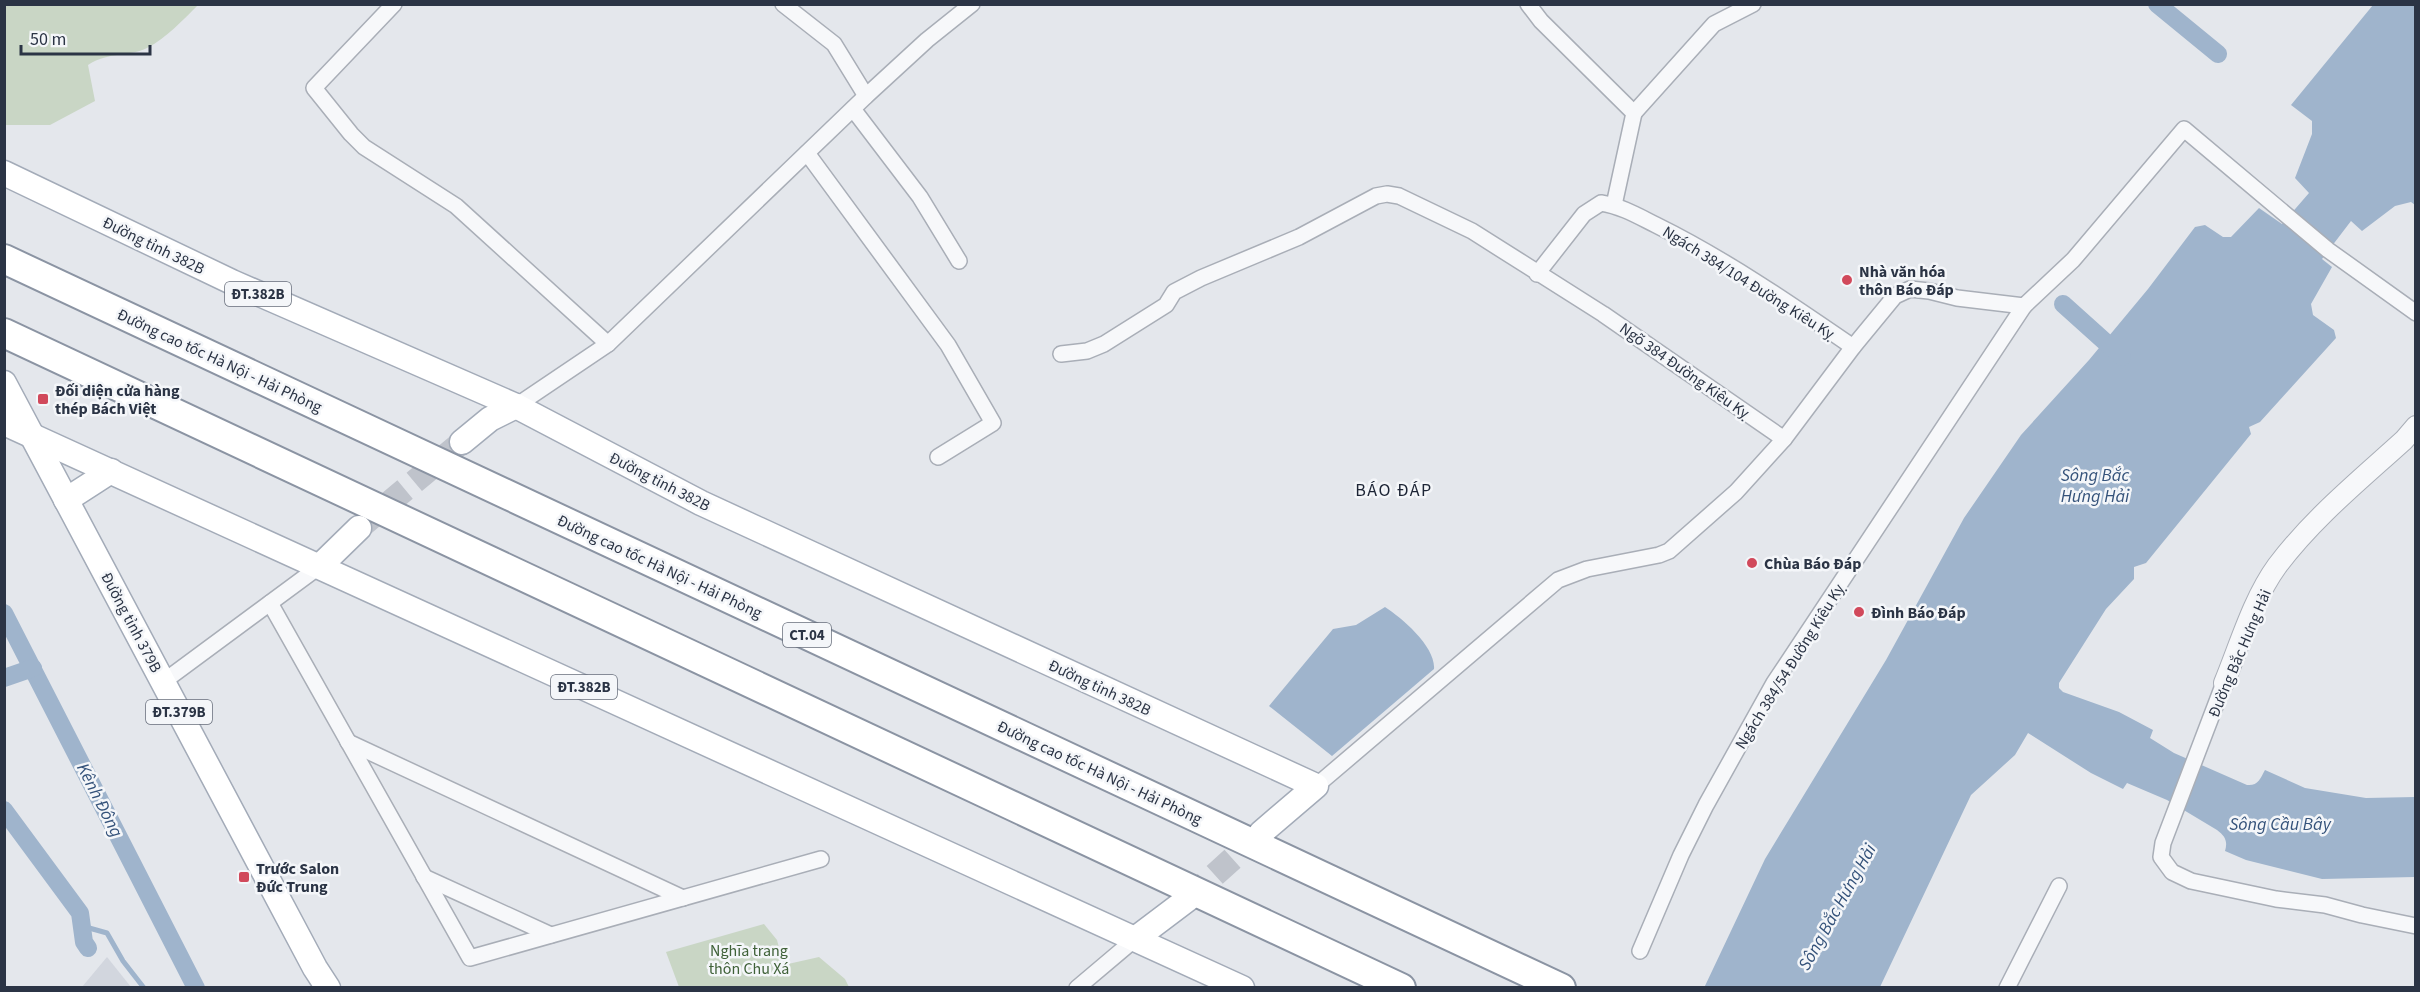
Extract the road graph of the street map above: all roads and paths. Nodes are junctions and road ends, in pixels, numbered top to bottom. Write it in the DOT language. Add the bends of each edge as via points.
graph roads {
  1 [pos="394,4"];
  2 [pos="783,4"];
  3 [pos="972,4"];
  4 [pos="1528,4"];
  5 [pos="1753,4"];
  6 [pos="866,96"];
  7 [pos="853,109"];
  8 [pos="1634,112"];
  9 [pos="807,153"];
  10 [pos="4,173"];
  11 [pos="1614,205"];
  12 [pos="4,259"];
  13 [pos="959,261"];
  14 [pos="1537,274"];
  15 [pos="2024,306"];
  16 [pos="2415,313"];
  17 [pos="4,333"];
  18 [pos="608,344"];
  19 [pos="1852,346"];
  20 [pos="1061,354"];
  21 [pos="4,383"];
  22 [pos="516,406"];
  23 [pos="4,423"];
  24 [pos="32,435"];
  25 [pos="2412,435"];
  26 [pos="1784,439"];
  27 [pos="462,442"];
  28 [pos="938,457"];
  29 [pos="111,471"];
  30 [pos="66,500"];
  31 [pos="359,528"];
  32 [pos="320,566"];
  33 [pos="270,603"];
  34 [pos="163,682"];
  35 [pos="2224,683"];
  36 [pos="348,742"];
  37 [pos="1316,786"];
  38 [pos="1261,832"];
  39 [pos="820,860"];
  40 [pos="424,877"];
  41 [pos="2059,886"];
  42 [pos="683,898"];
  43 [pos="1188,899"];
  44 [pos="2415,926"];
  45 [pos="551,935"];
  46 [pos="1135,939"];
  47 [pos="1640,951"];
  48 [pos="328,987"];
  49 [pos="1077,987"];
  50 [pos="1242,987"];
  51 [pos="1401,987"];
  52 [pos="1561,987"];
  53 [pos="2007,987"];
  1 -- 18 [label="street" via="314,88 364,147 456,206"];
  2 -- 6 [label="street" via="834,44"];
  3 -- 6 [label="street"];
  4 -- 8 [label="street"];
  5 -- 8 [label="street" via="1714,24"];
  6 -- 7 [label="street"];
  7 -- 9 [label="street"];
  7 -- 13 [label="street" via="920,197"];
  8 -- 11 [label="street"];
  9 -- 18 [label="street"];
  9 -- 28 [label="street" via="948,345 993,423"];
  10 -- 22 [label="main road, Đường tỉnh 382B / ĐT.382B" via="232,282"];
  11 -- 14 [label="street" via="1601,203 1584,214"];
  11 -- 19 [label="street, Ngách 384/104 Đường Kiêu Kỵ" via="1716,258"];
  12 -- 52 [label="highway, Đường cao tốc Hà Nội - Hải Phòng / CT.04"];
  14 -- 20 [label="street, Ngõ 384 Đường Kiêu Kỵ" via="1472,231 1387,194 1174,292 1166,305 1104,344"];
  14 -- 26 [label="street, Ngõ 384 Đường Kiêu Kỵ" via="1603,314"];
  15 -- 16 [label="street, Ngách 384/54 Đường Kiêu Kỵ" via="2073,260 2184,129 2328,250"];
  15 -- 19 [label="street" via="1910,289 1894,296"];
  15 -- 47 [label="street, Ngách 384/54 Đường Kiêu Kỵ" via="1774,683 1681,855"];
  17 -- 51 [label="highway"];
  18 -- 22 [label="street"];
  19 -- 26 [label="street"];
  21 -- 24 [label="main road, Đường tỉnh 379B / ĐT.379B"];
  22 -- 27 [label="main road" via="490,419"];
  22 -- 37 [label="main road, Đường tỉnh 382B / ĐT.382B" via="701,503"];
  23 -- 24 [label="main road, ĐT.382B"];
  24 -- 29 [label="main road, ĐT.382B"];
  24 -- 30 [label="main road, Đường tỉnh 379B / ĐT.379B"];
  25 -- 35 [label="street, Đường Bắc Hưng Hải" via="2319,517 2276,567"];
  26 -- 37 [label="street" via="1743,486 1678,545 1659,555 1587,568 1558,580"];
  29 -- 30 [label="main road"];
  29 -- 32 [label="main road, ĐT.382B"];
  30 -- 34 [label="main road, Đường tỉnh 379B / ĐT.379B"];
  31 -- 32 [label="main road"];
  32 -- 33 [label="street"];
  32 -- 46 [label="main road, ĐT.382B"];
  33 -- 34 [label="street"];
  33 -- 36 [label="street"];
  34 -- 48 [label="main road, Đường tỉnh 379B / ĐT.379B"];
  35 -- 44 [label="street, Đường Bắc Hưng Hải" via="2163,843 2161,857 2172,872 2191,881"];
  36 -- 40 [label="street"];
  36 -- 42 [label="street"];
  37 -- 38 [label="main road"];
  39 -- 42 [label="street"];
  40 -- 45 [label="street"];
  40 -- 45 [label="street" via="470,958"];
  41 -- 53 [label="street"];
  42 -- 45 [label="street"];
  43 -- 46 [label="main road"];
  46 -- 49 [label="street"];
  46 -- 50 [label="main road"];
}
